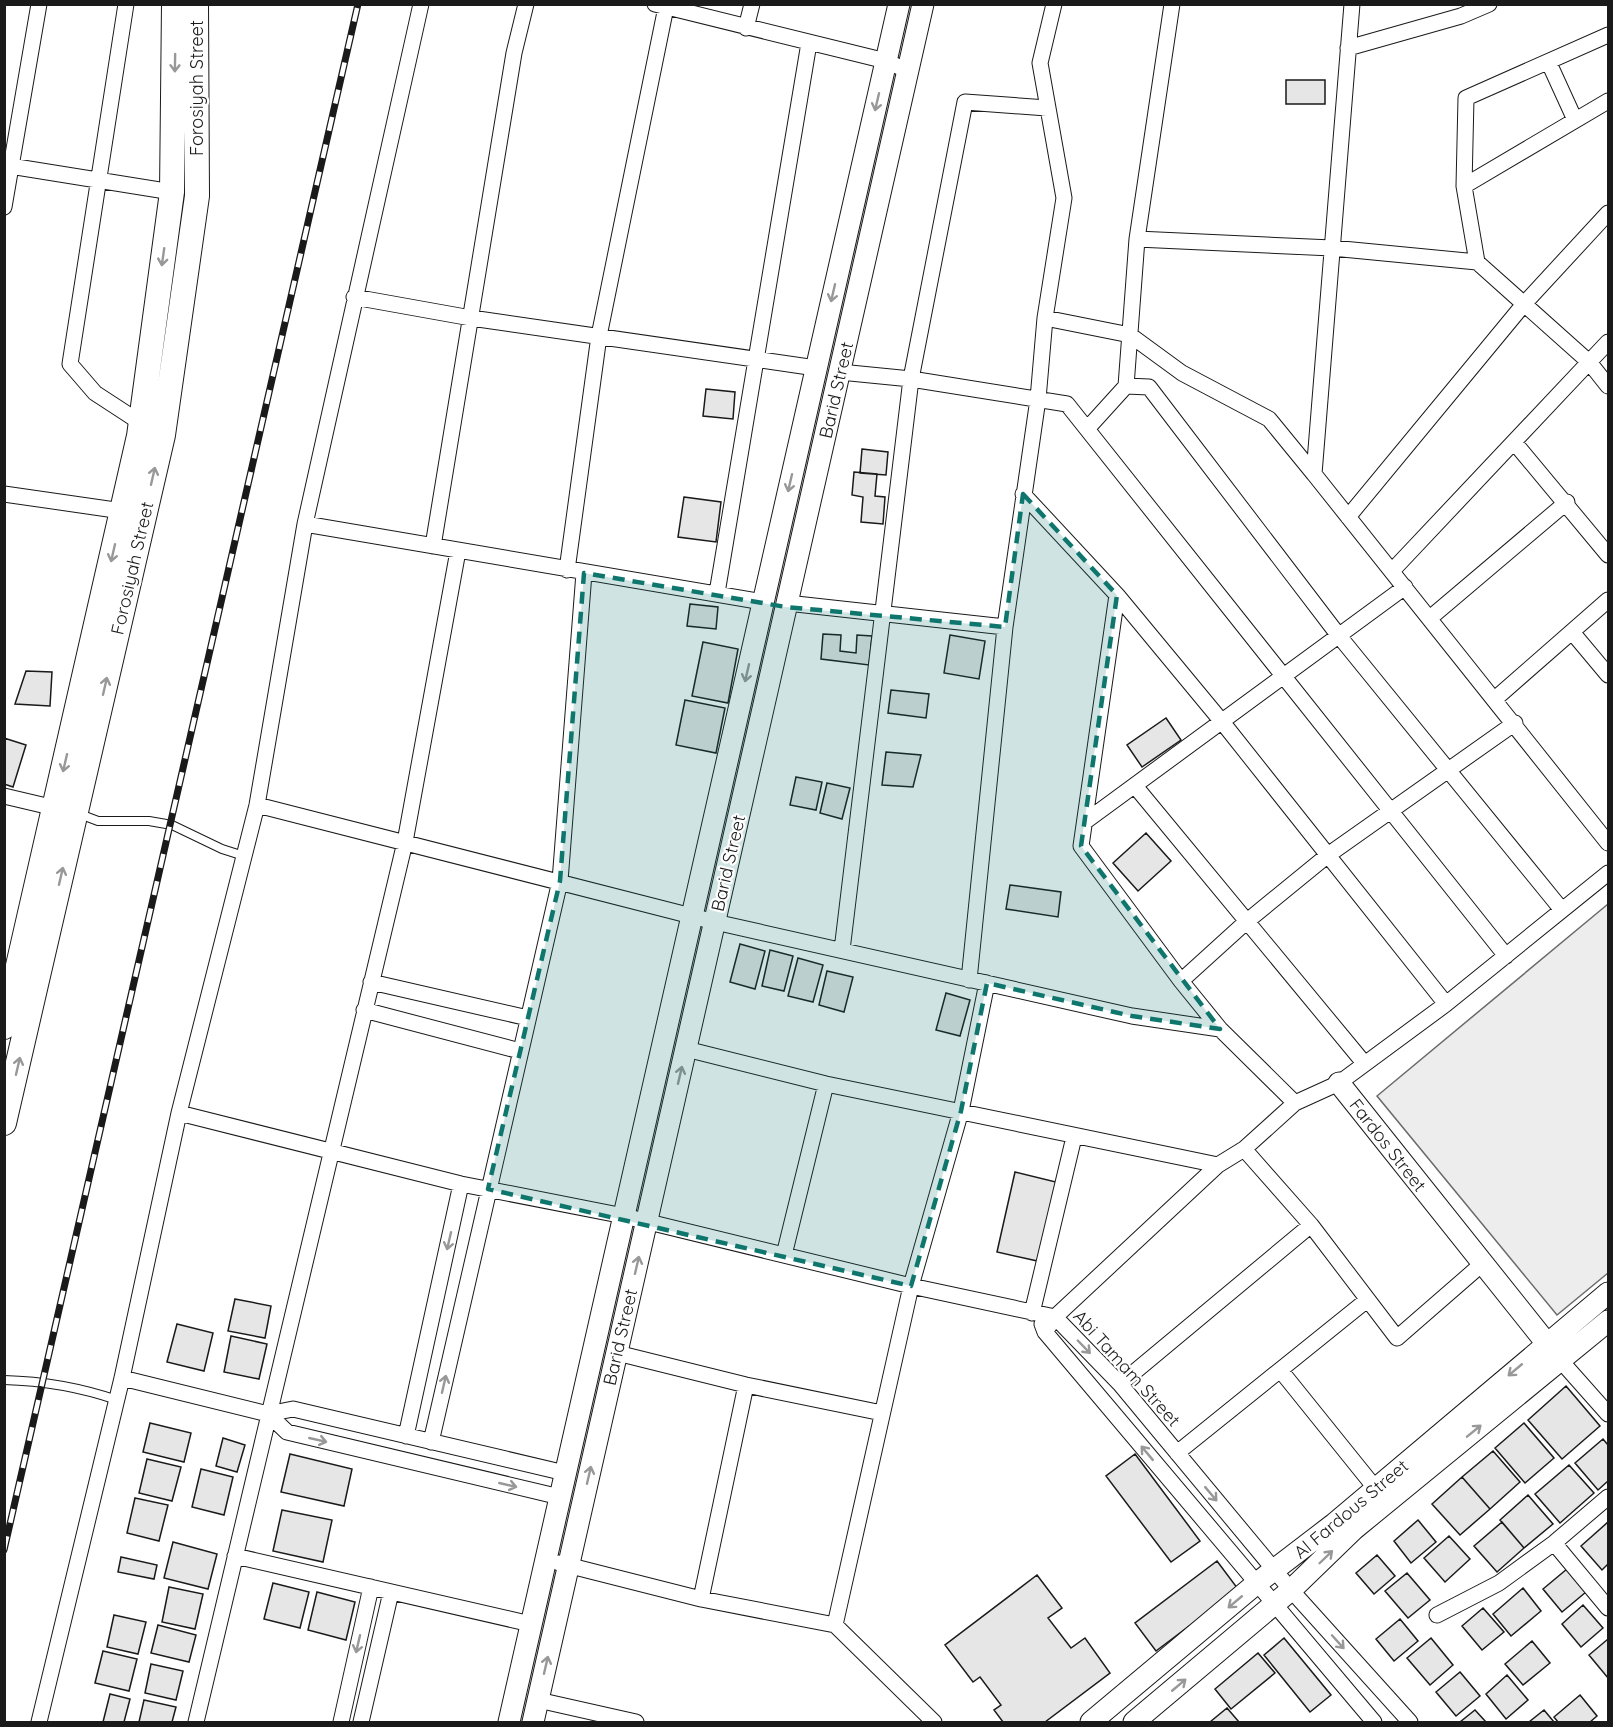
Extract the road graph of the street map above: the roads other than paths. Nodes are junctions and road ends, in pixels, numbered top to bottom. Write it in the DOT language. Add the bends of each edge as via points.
graph roads {
  1 [pos="39,4"];
  2 [pos="126,4"];
  3 [pos="174,4"];
  4 [pos="196,4"];
  5 [pos="421,4"];
  6 [pos="526,4"];
  7 [pos="752,4"];
  8 [pos="899,4"];
  9 [pos="923,4"];
  10 [pos="1054,4"];
  11 [pos="1172,4"];
  12 [pos="1352,4"];
  13 [pos="1489,4"];
  14 [pos="661,6"];
  15 [pos="746,28"];
  16 [pos="1608,36"];
  17 [pos="809,43"];
  18 [pos="1348,48"];
  19 [pos="886,61"];
  20 [pos="1549,63"];
  21 [pos="908,71"];
  22 [pos="1608,101"];
  23 [pos="1047,108"];
  24 [pos="1575,120"];
  25 [pos="8,166"];
  26 [pos="98,181"];
  27 [pos="1464,186"];
  28 [pos="172,192"];
  29 [pos="4,207"];
  30 [pos="1608,213"];
  31 [pos="1137,239"];
  32 [pos="1332,248"];
  33 [pos="1477,262"];
  34 [pos="354,297"];
  35 [pos="1524,304"];
  36 [pos="471,318"];
  37 [pos="1045,318"];
  38 [pos="1130,335"];
  39 [pos="599,336"];
  40 [pos="1608,342"];
  41 [pos="757,359"];
  42 [pos="1589,362"];
  43 [pos="816,368"];
  44 [pos="840,372"];
  45 [pos="911,379"];
  46 [pos="1125,386"];
  47 [pos="1608,386"];
  48 [pos="1038,399"];
  49 [pos="141,423"];
  50 [pos="1087,429"];
  51 [pos="1514,442"];
  52 [pos="1314,474"];
  53 [pos="4,494"];
  54 [pos="1023,494"];
  55 [pos="1567,502"];
  56 [pos="122,511"];
  57 [pos="1348,517"];
  58 [pos="305,524"];
  59 [pos="433,546"];
  60 [pos="458,551"];
  61 [pos="1608,555"];
  62 [pos="567,570"];
  63 [pos="1392,572"];
  64 [pos="584,573"];
  65 [pos="1405,587"];
  66 [pos="717,593"];
  67 [pos="1117,595"];
  68 [pos="1608,600"];
  69 [pos="763,602"];
  70 [pos="787,603"];
  71 [pos="882,615"];
  72 [pos="1430,618"];
  73 [pos="1005,627"];
  74 [pos="1572,632"];
  75 [pos="1339,636"];
  76 [pos="1608,675"];
  77 [pos="1283,678"];
  78 [pos="1495,699"];
  79 [pos="1223,723"];
  80 [pos="1515,723"];
  81 [pos="1449,771"];
  82 [pos="1135,786"];
  83 [pos="4,796"];
  84 [pos="257,805"];
  85 [pos="65,810"];
  86 [pos="1389,810"];
  87 [pos="1086,821"];
  88 [pos="405,842"];
  89 [pos="1608,843"];
  90 [pos="1328,855"];
  91 [pos="244,856"];
  92 [pos="1608,873"];
  93 [pos="560,881"];
  94 [pos="1562,910"];
  95 [pos="692,914"];
  96 [pos="715,922"];
  97 [pos="1246,922"];
  98 [pos="842,950"];
  99 [pos="1506,956"];
  100 [pos="969,980"];
  101 [pos="1181,981"];
  102 [pos="371,982"];
  103 [pos="987,983"];
  104 [pos="1446,1004"];
  105 [pos="364,1011"];
  106 [pos="528,1018"];
  107 [pos="4,1027"];
  108 [pos="1220,1029"];
  109 [pos="686,1048"];
  110 [pos="520,1051"];
  111 [pos="1364,1063"];
  112 [pos="1339,1083"];
  113 [pos="826,1084"];
  114 [pos="1294,1103"];
  115 [pos="961,1111"];
  116 [pos="179,1113"];
  117 [pos="4,1124"];
  118 [pos="1074,1137"];
  119 [pos="1244,1149"];
  120 [pos="332,1150"];
  121 [pos="1218,1165"];
  122 [pos="461,1184"];
  123 [pos="488,1189"];
  124 [pos="624,1216"];
  125 [pos="646,1222"];
  126 [pos="1311,1225"];
  127 [pos="784,1255"];
  128 [pos="1482,1264"];
  129 [pos="911,1286"];
  130 [pos="1608,1293"];
  131 [pos="1367,1300"];
  132 [pos="1035,1314"];
  133 [pos="1055,1317"];
  134 [pos="1608,1321"];
  135 [pos="1045,1332"];
  136 [pos="1546,1344"];
  137 [pos="617,1353"];
  138 [pos="1560,1360"];
  139 [pos="1281,1371"];
  140 [pos="122,1378"];
  141 [pos="4,1380"];
  142 [pos="1120,1384"];
  143 [pos="746,1385"];
  144 [pos="117,1400"];
  145 [pos="882,1413"];
  146 [pos="268,1414"];
  147 [pos="1608,1414"];
  148 [pos="406,1436"];
  149 [pos="431,1442"];
  150 [pos="1177,1453"];
  151 [pos="565,1473"];
  152 [pos="1376,1489"];
  153 [pos="560,1497"];
  154 [pos="1608,1497"];
  155 [pos="1554,1543"];
  156 [pos="235,1556"];
  157 [pos="545,1562"];
  158 [pos="569,1564"];
  159 [pos="1275,1571"];
  160 [pos="1257,1583"];
  161 [pos="371,1587"];
  162 [pos="1291,1590"];
  163 [pos="391,1592"];
  164 [pos="701,1599"];
  165 [pos="1275,1603"];
  166 [pos="1608,1608"];
  167 [pos="1437,1615"];
  168 [pos="531,1624"];
  169 [pos="835,1625"];
  170 [pos="538,1700"];
  171 [pos="39,1722"];
  172 [pos="196,1722"];
  173 [pos="340,1722"];
  174 [pos="361,1722"];
  175 [pos="509,1722"];
  176 [pos="533,1722"];
  177 [pos="636,1722"];
  178 [pos="934,1722"];
  179 [pos="1091,1722"];
  180 [pos="1134,1722"];
  181 [pos="1374,1722"];
  182 [pos="1410,1722"];
  1 -- 25 [label="street"];
  2 -- 26 [label="street"];
  3 -- 28 [label="main road, Forosiyah Street, one-way"];
  85 -- 4 [label="main road, Forosiyah Street, one-way" via="163,435 197,195"];
  5 -- 34 [label="street"];
  6 -- 36 [label="street" via="514,53"];
  7 -- 15 [label="street"];
  8 -- 19 [label="main road, Barid Street"];
  9 -- 21 [label="main road, Barid Street"];
  10 -- 23 [label="street" via="1040,63"];
  11 -- 31 [label="street"];
  12 -- 18 [label="street"];
  13 -- 18 [label="street" via="1461,16"];
  14 -- 15 [label="street"];
  14 -- 39 [label="street"];
  15 -- 17 [label="street"];
  16 -- 20 [label="street"];
  17 -- 19 [label="street"];
  17 -- 41 [label="street"];
  18 -- 32 [label="street"];
  19 -- 21 [label="street"];
  19 -- 43 [label="main road, Barid Street, one-way"];
  20 -- 24 [label="street"];
  20 -- 27 [label="street" via="1466,98"];
  21 -- 44 [label="main road, Barid Street"];
  22 -- 24 [label="street"];
  23 -- 37 [label="street" via="1064,198"];
  23 -- 45 [label="street" via="965,102"];
  24 -- 27 [label="street"];
  25 -- 26 [label="street"];
  25 -- 29 [label="street"];
  26 -- 28 [label="street"];
  26 -- 49 [label="street" via="69,364 95,393"];
  27 -- 33 [label="street"];
  28 -- 49 [label="main road, Forosiyah Street, one-way"];
  30 -- 35 [label="street"];
  31 -- 32 [label="street"];
  31 -- 38 [label="street"];
  32 -- 33 [label="street"];
  32 -- 52 [label="street"];
  33 -- 35 [label="street"];
  34 -- 36 [label="street"];
  34 -- 58 [label="street"];
  35 -- 42 [label="street"];
  35 -- 57 [label="street"];
  36 -- 39 [label="street"];
  36 -- 59 [label="street"];
  37 -- 38 [label="street"];
  37 -- 48 [label="street"];
  38 -- 46 [label="street"];
  38 -- 52 [label="street" via="1182,374 1269,418"];
  39 -- 41 [label="street"];
  39 -- 62 [label="street"];
  40 -- 42 [label="street"];
  41 -- 43 [label="street"];
  41 -- 66 [label="street"];
  42 -- 47 [label="street"];
  42 -- 51 [label="street"];
  43 -- 69 [label="main road, Barid Street, one-way"];
  44 -- 45 [label="street"];
  44 -- 70 [label="main road, Barid Street"];
  45 -- 48 [label="street"];
  45 -- 71 [label="street"];
  46 -- 50 [label="street"];
  46 -- 75 [label="street" via="1149,387"];
  48 -- 50 [label="street" via="1067,404"];
  48 -- 54 [label="street"];
  49 -- 56 [label="main road, Forosiyah Street"];
  50 -- 77 [label="street"];
  51 -- 55 [label="street"];
  51 -- 63 [label="street"];
  52 -- 57 [label="street"];
  53 -- 56 [label="street"];
  54 -- 67 [label="street"];
  54 -- 73 [label="street"];
  55 -- 61 [label="street"];
  55 -- 72 [label="street"];
  56 -- 85 [label="main road, Forosiyah Street, one-way"];
  57 -- 63 [label="street"];
  58 -- 59 [label="street"];
  58 -- 84 [label="street"];
  59 -- 60 [label="street"];
  60 -- 62 [label="street"];
  60 -- 88 [label="street"];
  62 -- 64 [label="street"];
  63 -- 65 [label="street"];
  64 -- 66 [label="street"];
  64 -- 93 [label="street"];
  65 -- 72 [label="street"];
  65 -- 75 [label="street"];
  66 -- 69 [label="street"];
  67 -- 79 [label="street"];
  67 -- 87 [label="street"];
  68 -- 74 [label="street"];
  69 -- 95 [label="main road, Barid Street, one-way"];
  70 -- 71 [label="street"];
  70 -- 96 [label="main road, Barid Street"];
  71 -- 73 [label="street"];
  71 -- 98 [label="street"];
  72 -- 78 [label="street"];
  73 -- 100 [label="street"];
  74 -- 76 [label="street"];
  74 -- 78 [label="street"];
  75 -- 77 [label="street"];
  75 -- 81 [label="street"];
  77 -- 79 [label="street"];
  77 -- 86 [label="street"];
  78 -- 80 [label="street"];
  79 -- 82 [label="street"];
  79 -- 90 [label="street"];
  80 -- 81 [label="street"];
  80 -- 89 [label="street"];
  81 -- 86 [label="street"];
  81 -- 94 [label="street"];
  82 -- 87 [label="street"];
  82 -- 97 [label="street"];
  83 -- 85 [label="street"];
  84 -- 88 [label="street"];
  84 -- 91 [label="street"];
  85 -- 91 [label="lane" via="98,821 172,825"];
  85 -- 107 [label="main road, Forosiyah Street"];
  117 -- 85 [label="main road, Forosiyah Street, one-way"];
  86 -- 90 [label="street"];
  86 -- 99 [label="street"];
  87 -- 101 [label="street" via="1081,846"];
  88 -- 93 [label="street"];
  88 -- 102 [label="street"];
  90 -- 97 [label="street"];
  90 -- 104 [label="street"];
  91 -- 116 [label="street"];
  92 -- 94 [label="street, Fardos Street"];
  93 -- 95 [label="street"];
  93 -- 106 [label="street"];
  94 -- 99 [label="street, Fardos Street"];
  95 -- 96 [label="street"];
  95 -- 124 [label="main road, Barid Street"];
  96 -- 98 [label="street"];
  96 -- 109 [label="main road, Barid Street"];
  97 -- 101 [label="street"];
  97 -- 111 [label="street"];
  98 -- 100 [label="street"];
  99 -- 104 [label="street, Fardos Street"];
  100 -- 103 [label="street"];
  101 -- 108 [label="street"];
  102 -- 105 [label="street"];
  102 -- 106 [label="street"];
  103 -- 108 [label="street" via="1132,1016"];
  103 -- 115 [label="street"];
  104 -- 111 [label="street, Fardos Street"];
  105 -- 110 [label="street"];
  105 -- 120 [label="street"];
  106 -- 110 [label="street"];
  108 -- 114 [label="street"];
  109 -- 113 [label="street"];
  125 -- 109 [label="main road, Barid Street, one-way"];
  110 -- 123 [label="street"];
  111 -- 112 [label="street, Fardos Street"];
  112 -- 114 [label="street"];
  112 -- 128 [label="main road, Fardos Street"];
  113 -- 115 [label="street"];
  113 -- 127 [label="street"];
  114 -- 119 [label="street"];
  115 -- 118 [label="street"];
  115 -- 129 [label="street"];
  116 -- 120 [label="street"];
  116 -- 140 [label="street"];
  118 -- 121 [label="street"];
  118 -- 132 [label="street"];
  119 -- 121 [label="street"];
  119 -- 126 [label="street"];
  120 -- 122 [label="street"];
  120 -- 146 [label="street"];
  121 -- 133 [label="street"];
  122 -- 123 [label="street"];
  122 -- 148 [label="street, one-way"];
  123 -- 124 [label="street"];
  149 -- 123 [label="street, one-way"];
  124 -- 125 [label="street"];
  124 -- 151 [label="main road, Barid Street"];
  125 -- 127 [label="street"];
  137 -- 125 [label="main road, Barid Street, one-way"];
  126 -- 131 [label="street"];
  126 -- 142 [label="street"];
  127 -- 129 [label="street"];
  128 -- 131 [label="street" via="1397,1338"];
  128 -- 136 [label="main road, Fardos Street"];
  129 -- 132 [label="street"];
  129 -- 145 [label="street"];
  130 -- 136 [label="main road, Al Fardous Street"];
  131 -- 139 [label="street"];
  132 -- 133 [label="street, Abi Tamam Street"];
  132 -- 135 [label="street, Abi Tamam Street"];
  133 -- 135 [label="street"];
  133 -- 142 [label="street, Abi Tamam Street, one-way"];
  134 -- 138 [label="main road, Al Fardous Street"];
  160 -- 135 [label="street, Abi Tamam Street, one-way"];
  136 -- 138 [label="main road, Fardos Street"];
  136 -- 152 [label="main road, Al Fardous Street, one-way"];
  137 -- 143 [label="street"];
  158 -- 137 [label="main road, Barid Street, one-way"];
  138 -- 147 [label="street"];
  162 -- 138 [label="main road, Al Fardous Street, one-way" via="1354,1529"];
  139 -- 150 [label="street"];
  139 -- 152 [label="street"];
  140 -- 144 [label="street"];
  140 -- 146 [label="street"];
  141 -- 144 [label="lane" via="63,1385"];
  142 -- 150 [label="street, Abi Tamam Street"];
  143 -- 145 [label="street"];
  143 -- 164 [label="street"];
  144 -- 171 [label="street"];
  145 -- 169 [label="street"];
  146 -- 148 [label="street" via="293,1409"];
  146 -- 153 [label="street, one-way" via="287,1432"];
  146 -- 156 [label="street"];
  148 -- 149 [label="street"];
  149 -- 151 [label="street"];
  150 -- 159 [label="street, Abi Tamam Street, one-way"];
  151 -- 153 [label="main road, Barid Street"];
  152 -- 159 [label="main road, Al Fardous Street"];
  153 -- 157 [label="main road, Barid Street"];
  154 -- 155 [label="street"];
  155 -- 166 [label="street"];
  155 -- 167 [label="street" via="1499,1583"];
  156 -- 161 [label="street"];
  156 -- 172 [label="street"];
  157 -- 158 [label="street"];
  157 -- 168 [label="main road, Barid Street"];
  158 -- 164 [label="street"];
  170 -- 158 [label="main road, Barid Street, one-way"];
  159 -- 160 [label="main road, Al Fardous Street"];
  159 -- 162 [label="street, Abi Tamam Street"];
  160 -- 165 [label="street, Abi Tamam Street"];
  160 -- 179 [label="main road, Al Fardous Street, one-way"];
  161 -- 163 [label="street"];
  161 -- 173 [label="street, one-way"];
  162 -- 165 [label="main road, Al Fardous Street"];
  162 -- 182 [label="street, Abi Tamam Street, one-way"];
  163 -- 168 [label="street"];
  163 -- 174 [label="street"];
  164 -- 169 [label="street"];
  180 -- 165 [label="main road, Al Fardous Street, one-way"];
  165 -- 181 [label="street, Abi Tamam Street"];
  168 -- 175 [label="main road, Barid Street"];
  169 -- 178 [label="street"];
  170 -- 176 [label="main road, Barid Street"];
  170 -- 177 [label="street"];
}
